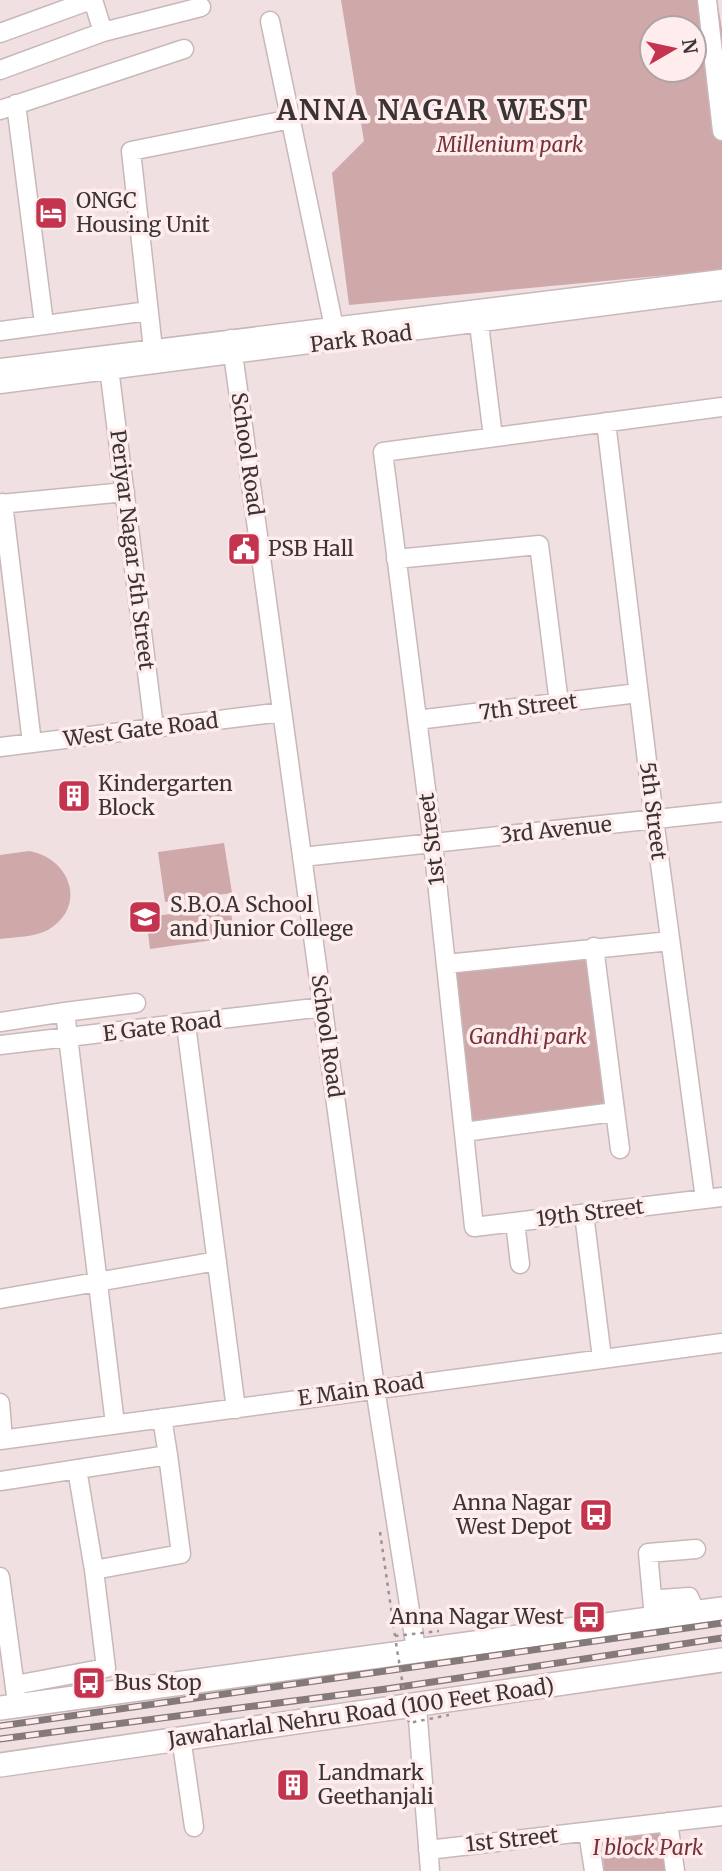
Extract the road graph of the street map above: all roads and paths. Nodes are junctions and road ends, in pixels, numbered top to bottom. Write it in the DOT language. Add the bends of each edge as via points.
graph roads {
  1 [pos="92,0"];
  2 [pos="707,0"];
  3 [pos="201,7"];
  4 [pos="270,21"];
  5 [pos="103,32"];
  6 [pos="0,33"];
  7 [pos="184,49"];
  8 [pos="0,70"];
  9 [pos="8,107"];
  10 [pos="291,119"];
  11 [pos="722,131"];
  12 [pos="722,279"];
  13 [pos="722,291"];
  14 [pos="148,310"];
  15 [pos="44,324"];
  16 [pos="479,324"];
  17 [pos="334,327"];
  18 [pos="0,331"];
  19 [pos="232,347"];
  20 [pos="153,349"];
  21 [pos="109,363"];
  22 [pos="0,368"];
  23 [pos="0,384"];
  24 [pos="722,407"];
  25 [pos="606,422"];
  26 [pos="494,437"];
  27 [pos="125,492"];
  28 [pos="1,504"];
  29 [pos="396,559"];
  30 [pos="638,694"];
  31 [pos="559,703"];
  32 [pos="282,712"];
  33 [pos="417,720"];
  34 [pos="154,728"];
  35 [pos="32,743"];
  36 [pos="0,747"];
  37 [pos="722,811"];
  38 [pos="654,819"];
  39 [pos="433,844"];
  40 [pos="302,857"];
  41 [pos="670,941"];
  42 [pos="594,947"];
  43 [pos="446,964"];
  44 [pos="136,1003"];
  45 [pos="323,1007"];
  46 [pos="65,1012"];
  47 [pos="0,1022"];
  48 [pos="186,1025"];
  49 [pos="66,1038"];
  50 [pos="0,1045"];
  51 [pos="614,1112"];
  52 [pos="464,1132"];
  53 [pos="620,1149"];
  54 [pos="714,1198"];
  55 [pos="584,1214"];
  56 [pos="515,1222"];
  57 [pos="474,1227"];
  58 [pos="217,1261"];
  59 [pos="520,1264"];
  60 [pos="96,1284"];
  61 [pos="0,1299"];
  62 [pos="722,1343"];
  63 [pos="603,1358"];
  64 [pos="375,1388"];
  65 [pos="0,1403"];
  66 [pos="236,1409"];
  67 [pos="162,1418"];
  68 [pos="115,1424"];
  69 [pos="2,1439"];
  70 [pos="168,1455"];
  71 [pos="77,1469"];
  72 [pos="0,1481"];
  73 [pos="696,1549"];
  74 [pos="94,1570"];
  75 [pos="0,1577"];
  76 [pos="722,1609"];
  77 [pos="657,1618"];
  78 [pos="439,1631"];
  79 [pos="395,1636"];
  80 [pos="406,1646"];
  81 [pos="722,1661"];
  82 [pos="11,1699"];
  83 [pos="417,1707"];
  84 [pos="449,1715"];
  85 [pos="181,1737"];
  86 [pos="0,1765"];
  87 [pos="722,1816"];
  88 [pos="668,1822"];
  89 [pos="194,1827"];
  90 [pos="588,1832"];
  91 [pos="428,1850"];
  92 [pos="430,1871"];
  93 [pos="594,1871"];
  94 [pos="675,1871"];
  1 -- 5 [label="street"];
  1 -- 6 [label="street"];
  2 -- 11 [label="street"];
  3 -- 5 [label="street"];
  4 -- 10 [label="street"];
  5 -- 8 [label="street"];
  7 -- 9 [label="street"];
  9 -- 15 [label="street"];
  10 -- 14 [label="street" via="131,151"];
  10 -- 17 [label="street"];
  12 -- 17 [label="street, Park Road"];
  13 -- 16 [label="street, Park Road"];
  14 -- 15 [label="street"];
  14 -- 20 [label="street"];
  15 -- 18 [label="street"];
  16 -- 19 [label="street, Park Road"];
  16 -- 26 [label="street"];
  17 -- 19 [label="street, Park Road"];
  19 -- 20 [label="street, Park Road"];
  19 -- 21 [label="street, Park Road"];
  19 -- 32 [label="street, School Road"];
  20 -- 21 [label="street, Park Road"];
  21 -- 22 [label="street, Park Road"];
  21 -- 23 [label="street, Park Road"];
  21 -- 27 [label="street, Periyar Nagar 5th Street"];
  24 -- 25 [label="street"];
  25 -- 26 [label="street"];
  25 -- 30 [label="street, 5th Street"];
  26 -- 29 [label="street, 1st Street" via="383,452"];
  27 -- 28 [label="street"];
  27 -- 34 [label="street, Periyar Nagar 5th Street"];
  28 -- 35 [label="street"];
  29 -- 31 [label="street" via="539,545"];
  29 -- 33 [label="street, 1st Street"];
  30 -- 31 [label="street, 7th Street"];
  30 -- 38 [label="street, 5th Street"];
  31 -- 33 [label="street, 7th Street"];
  32 -- 34 [label="street, West Gate Road"];
  32 -- 40 [label="street, School Road"];
  33 -- 39 [label="street, 1st Street"];
  34 -- 35 [label="street, West Gate Road"];
  35 -- 36 [label="street, West Gate Road"];
  37 -- 38 [label="street, 3rd Avenue"];
  38 -- 39 [label="street, 3rd Avenue"];
  38 -- 41 [label="street, 5th Street"];
  39 -- 40 [label="street, 3rd Avenue"];
  39 -- 43 [label="street, 1st Street"];
  40 -- 45 [label="street, School Road"];
  41 -- 42 [label="street"];
  41 -- 54 [label="street, 5th Street"];
  42 -- 43 [label="street"];
  42 -- 51 [label="street"];
  43 -- 52 [label="street, 1st Street"];
  44 -- 46 [label="street"];
  45 -- 48 [label="street, E Gate Road"];
  45 -- 64 [label="street, School Road"];
  46 -- 47 [label="street"];
  46 -- 49 [label="street"];
  48 -- 49 [label="street, E Gate Road"];
  48 -- 58 [label="street"];
  49 -- 50 [label="street, E Gate Road"];
  49 -- 60 [label="street"];
  51 -- 52 [label="street"];
  51 -- 53 [label="street"];
  52 -- 57 [label="street, 1st Street"];
  54 -- 55 [label="street, 19th Street"];
  55 -- 56 [label="street, 19th Street"];
  55 -- 63 [label="street"];
  56 -- 57 [label="street, 19th Street"];
  56 -- 59 [label="street"];
  58 -- 60 [label="street"];
  58 -- 66 [label="street"];
  60 -- 61 [label="street"];
  60 -- 68 [label="street"];
  62 -- 63 [label="street, E Main Road"];
  63 -- 64 [label="street, E Main Road"];
  64 -- 66 [label="street, E Main Road"];
  64 -- 80 [label="street, School Road"];
  65 -- 69 [label="street"];
  66 -- 67 [label="street, E Main Road"];
  67 -- 68 [label="street, E Main Road"];
  67 -- 70 [label="street"];
  68 -- 69 [label="street, E Main Road"];
  70 -- 71 [label="street"];
  70 -- 74 [label="street" via="181,1554"];
  71 -- 72 [label="street"];
  71 -- 74 [label="street"];
  73 -- 77 [label="street" via="648,1553"];
  74 -- 82 [label="street" via="106,1668"];
  75 -- 82 [label="street"];
  76 -- 77 [label="main road"];
  77 -- 80 [label="main road"];
  78 -- 79 [label="path, bridge"];
  80 -- 82 [label="main road"];
  80 -- 84 [label="path, bridge" via="409,1723"];
  81 -- 83 [label="main road, Jawaharlal Nehru Road (100 Feet Road)"];
  83 -- 85 [label="main road, Jawaharlal Nehru Road (100 Feet Road)"];
  83 -- 91 [label="street"];
  85 -- 86 [label="main road, Jawaharlal Nehru Road (100 Feet Road)"];
  85 -- 89 [label="street"];
  87 -- 88 [label="street, 1st Street"];
  88 -- 90 [label="street, 1st Street"];
  88 -- 94 [label="street"];
  90 -- 91 [label="street, 1st Street"];
  90 -- 93 [label="street"];
  91 -- 92 [label="street"];
}
